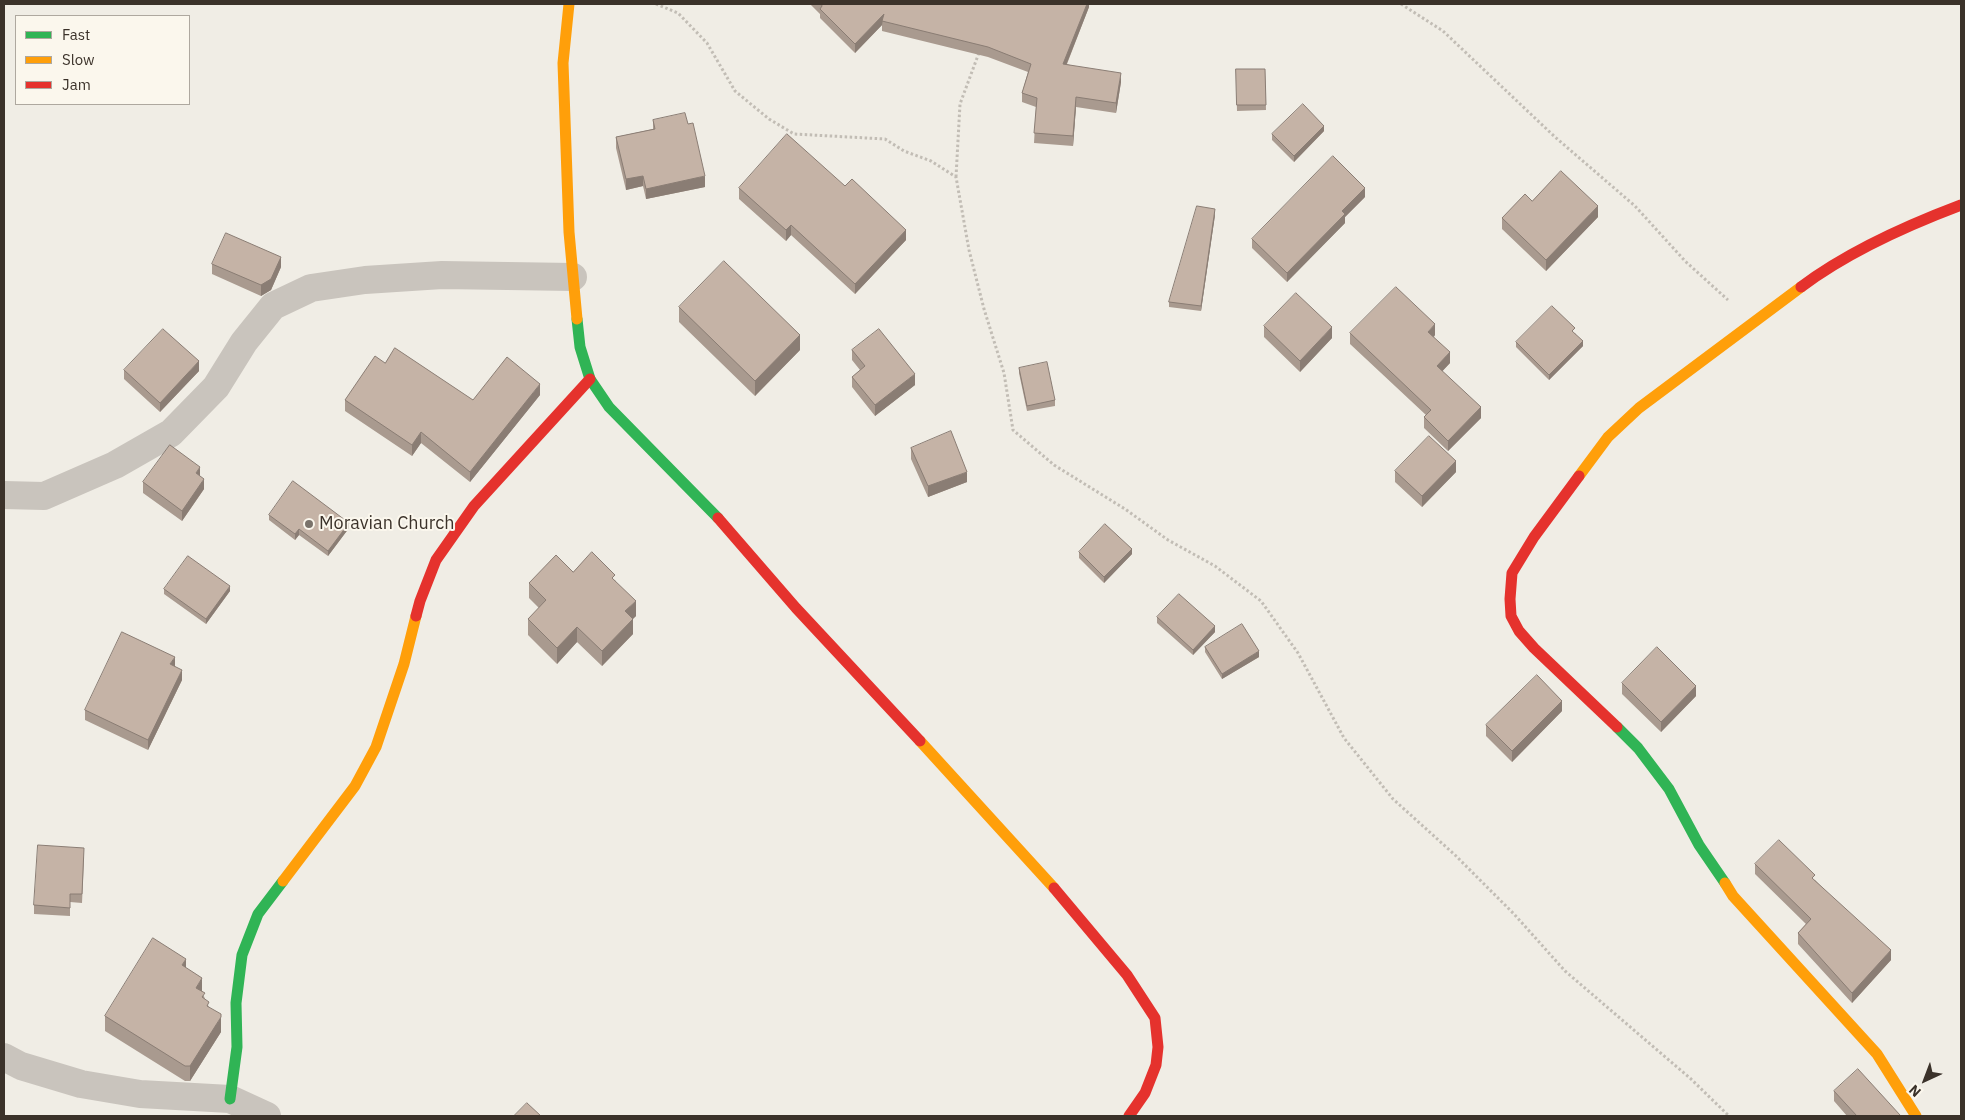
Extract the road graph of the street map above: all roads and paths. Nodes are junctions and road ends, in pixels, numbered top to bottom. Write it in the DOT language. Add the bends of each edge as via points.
graph roads {
  1 [pos="568,4"];
  2 [pos="656,4"];
  3 [pos="1401,4"];
  4 [pos="981,45"];
  5 [pos="956,177"];
  6 [pos="1961,205"];
  7 [pos="573,277"];
  8 [pos="1752,322"];
  9 [pos="590,379"];
  10 [pos="4,495"];
  11 [pos="4,1058"];
  12 [pos="230,1099"];
  13 [pos="267,1116"];
  14 [pos="1129,1116"];
  15 [pos="1729,1116"];
  16 [pos="1916,1116"];
  1 -- 7 [label="street" via="562,63"];
  2 -- 5 [label="path" via="678,12 707,43 735,91 769,119 794,134 885,139 904,152 931,160"];
  3 -- 8 [label="path" via="1443,31 1555,137 1635,206 1685,261"];
  4 -- 5 [label="path" via="960,104"];
  5 -- 15 [label="path" via="969,250 1004,373 1013,430 1054,465 1168,540 1215,566 1261,601 1298,653 1344,738 1393,799 1514,914 1564,971 1691,1079"];
  6 -- 8 [label="street" via="1926,218 1825,269"];
  7 -- 9 [label="street" via="580,347"];
  7 -- 10 [label="street" via="442,275 365,280 311,288 273,306 244,342 216,386 171,433 115,465 44,496"];
  8 -- 16 [label="street" via="1639,408 1608,438 1534,537 1512,573 1511,616 1534,648 1638,748 1670,789 1699,845 1733,896 1877,1054"];
  9 -- 12 [label="street" via="474,506 436,560 420,600 404,664 376,747 355,786 258,914 242,955 236,1003 237,1047"];
  9 -- 14 [label="street" via="615,413 731,531 796,608 1046,878 1127,975 1155,1018 1158,1048 1156,1065"];
  11 -- 12 [label="street" via="81,1084 140,1094"];
  12 -- 13 [label="street"];
}
